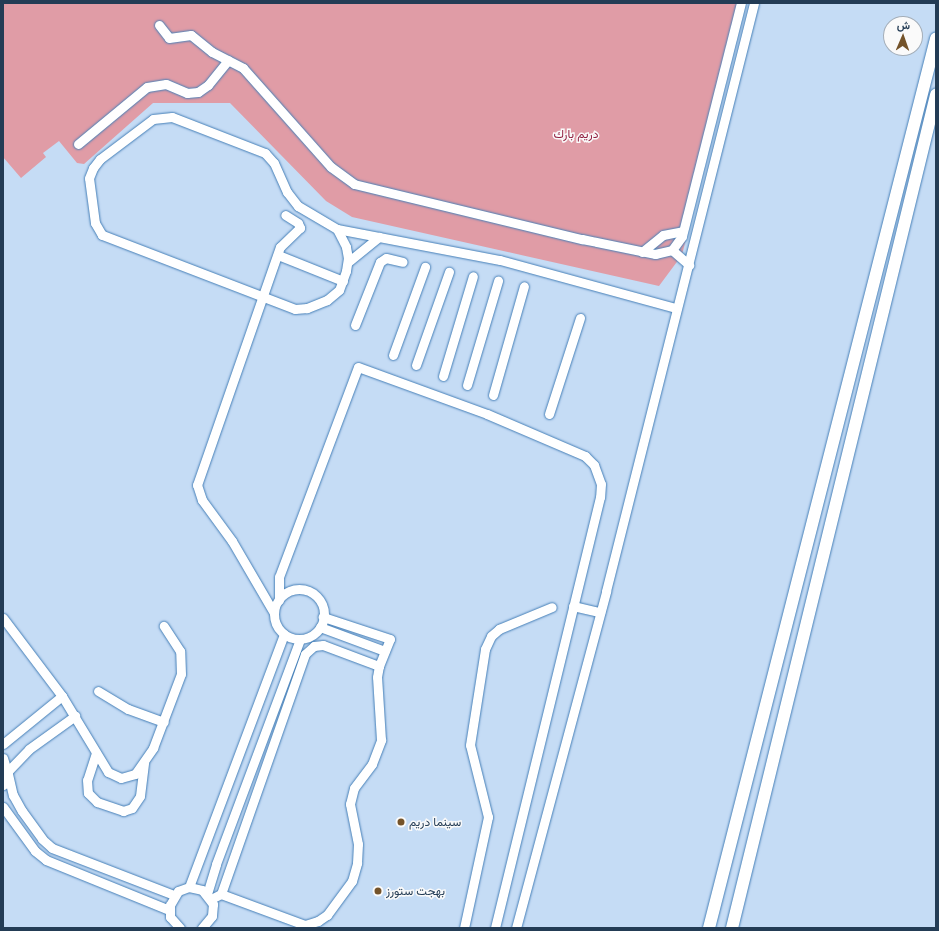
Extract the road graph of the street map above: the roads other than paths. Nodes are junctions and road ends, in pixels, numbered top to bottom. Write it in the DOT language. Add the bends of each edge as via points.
graph roads {
  1 [pos="741,3"];
  2 [pos="754,3"];
  3 [pos="159,26"];
  4 [pos="936,39"];
  5 [pos="228,60"];
  6 [pos="936,95"];
  7 [pos="78,144"];
  8 [pos="285,215"];
  9 [pos="337,229"];
  10 [pos="683,231"];
  11 [pos="379,237"];
  12 [pos="672,250"];
  13 [pos="642,252"];
  14 [pos="278,255"];
  15 [pos="348,262"];
  16 [pos="403,262"];
  17 [pos="689,265"];
  18 [pos="425,267"];
  19 [pos="448,272"];
  20 [pos="474,276"];
  21 [pos="342,281"];
  22 [pos="498,281"];
  23 [pos="524,286"];
  24 [pos="264,298"];
  25 [pos="676,308"];
  26 [pos="580,318"];
  27 [pos="355,325"];
  28 [pos="393,355"];
  29 [pos="416,365"];
  30 [pos="443,376"];
  31 [pos="467,385"];
  32 [pos="493,395"];
  33 [pos="549,414"];
  34 [pos="279,600"];
  35 [pos="552,606"];
  36 [pos="573,606"];
  37 [pos="600,612"];
  38 [pos="274,613"];
  39 [pos="324,617"];
  40 [pos="3,618"];
  41 [pos="164,626"];
  42 [pos="320,627"];
  43 [pos="284,634"];
  44 [pos="300,639"];
  45 [pos="385,650"];
  46 [pos="379,666"];
  47 [pos="98,691"];
  48 [pos="62,696"];
  49 [pos="75,716"];
  50 [pos="164,722"];
  51 [pos="3,744"];
  52 [pos="96,753"];
  53 [pos="3,758"];
  54 [pos="144,761"];
  55 [pos="8,773"];
  56 [pos="3,784"];
  57 [pos="3,807"];
  58 [pos="189,888"];
  59 [pos="221,894"];
  60 [pos="174,895"];
  61 [pos="209,896"];
  62 [pos="169,910"];
  63 [pos="204,927"];
  64 [pos="179,928"];
  65 [pos="464,928"];
  66 [pos="495,928"];
  67 [pos="516,928"];
  68 [pos="709,928"];
  69 [pos="732,928"];
  1 -- 10 [label="street"];
  2 -- 17 [label="street"];
  3 -- 5 [label="street" via="169,38 191,35 207,49"];
  4 -- 68 [label="main road"];
  5 -- 7 [label="street" via="208,85 198,92 187,93 166,84 147,87"];
  5 -- 13 [label="street" via="247,71 330,167 354,184"];
  6 -- 69 [label="main road"];
  8 -- 14 [label="street" via="296,221 300,228 284,241"];
  9 -- 11 [label="street"];
  9 -- 15 [label="street" via="346,247"];
  9 -- 24 [label="street" via="298,206 287,192 274,163 265,153 172,117 153,119 96,163 90,173 89,186 95,223 102,236"];
  10 -- 12 [label="street" via="680,241"];
  10 -- 13 [label="street" via="664,234"];
  11 -- 15 [label="street"];
  11 -- 25 [label="street" via="500,260"];
  12 -- 13 [label="street" via="661,254"];
  12 -- 17 [label="street"];
  14 -- 21 [label="street"];
  14 -- 24 [label="street"];
  15 -- 21 [label="street"];
  16 -- 27 [label="street" via="386,258 380,262"];
  17 -- 25 [label="street"];
  18 -- 28 [label="street"];
  19 -- 29 [label="street"];
  20 -- 30 [label="street"];
  21 -- 24 [label="street" via="333,296 307,308 295,309"];
  22 -- 31 [label="street"];
  23 -- 32 [label="street"];
  24 -- 38 [label="street" via="197,485 202,500 232,542"];
  25 -- 37 [label="street"];
  26 -- 33 [label="street"];
  34 -- 36 [label="street" via="279,577 358,367 487,414 590,460 598,471 601,490"];
  34 -- 38 [label="street"];
  34 -- 39 [label="street" via="297,590 311,593 321,603"];
  35 -- 65 [label="street" via="499,629 491,636 485,649 470,745 488,817"];
  36 -- 37 [label="street"];
  36 -- 66 [label="street"];
  37 -- 67 [label="street"];
  38 -- 43 [label="street" via="275,621"];
  39 -- 42 [label="street"];
  39 -- 45 [label="street" via="390,639"];
  40 -- 48 [label="street"];
  41 -- 50 [label="street" via="178,645 182,662 181,674"];
  42 -- 44 [label="street" via="315,634"];
  42 -- 45 [label="street"];
  43 -- 44 [label="street"];
  43 -- 58 [label="street"];
  44 -- 61 [label="street"];
  45 -- 46 [label="street"];
  46 -- 59 [label="street" via="323,645 314,646 305,654"];
  46 -- 59 [label="street" via="377,688 382,722 380,740 375,757 351,796 350,811 357,835 358,854 355,872 347,890 323,918 305,925"];
  47 -- 50 [label="street" via="123,706"];
  48 -- 49 [label="street"];
  48 -- 51 [label="street"];
  49 -- 52 [label="street"];
  49 -- 55 [label="street" via="29,749"];
  50 -- 54 [label="street"];
  52 -- 54 [label="street" via="108,772 121,778 135,774"];
  52 -- 54 [label="street" via="87,780 88,793 97,802 123,811 132,808 140,796"];
  53 -- 55 [label="street"];
  55 -- 56 [label="street"];
  55 -- 60 [label="street" via="13,795 22,811 42,839 52,848"];
  57 -- 62 [label="street" via="35,851 46,860"];
  58 -- 60 [label="street"];
  58 -- 61 [label="street" via="195,888"];
  59 -- 61 [label="street"];
  60 -- 62 [label="street"];
  61 -- 63 [label="street" via="213,910"];
  62 -- 64 [label="street" via="170,917"];
}
